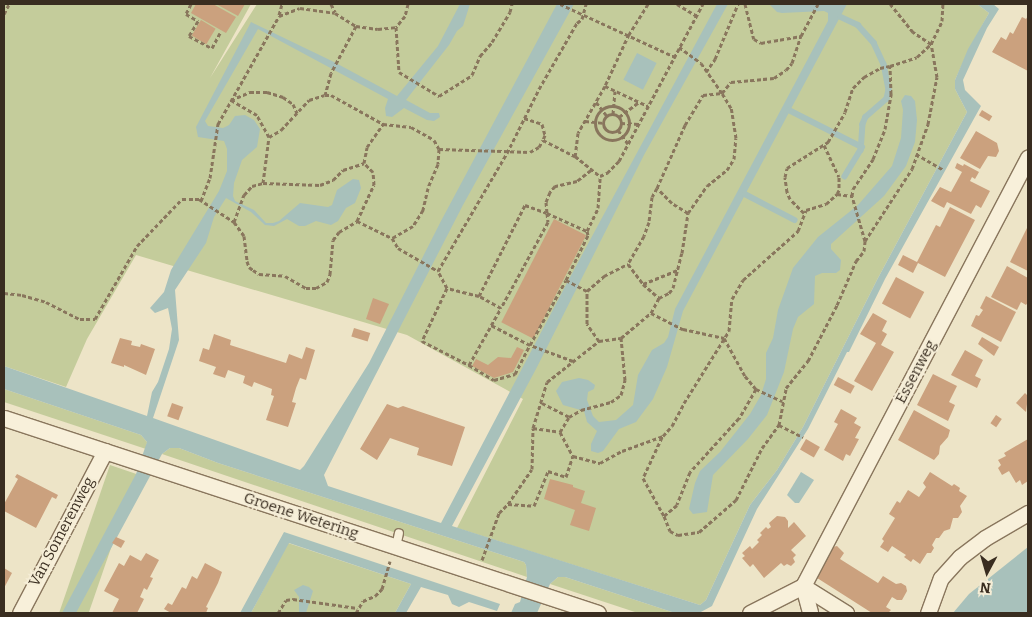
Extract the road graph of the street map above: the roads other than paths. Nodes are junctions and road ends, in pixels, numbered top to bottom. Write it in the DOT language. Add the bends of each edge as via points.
graph roads {
  1 [pos="1028,157"];
  2 [pos="4,418"];
  3 [pos="105,451"];
  4 [pos="1028,513"];
  5 [pos="803,586"];
  6 [pos="20,613"];
  7 [pos="598,613"];
  8 [pos="750,613"];
  9 [pos="810,613"];
  10 [pos="846,613"];
  11 [pos="928,613"];
  1 -- 5 [label="street, Essenweg"];
  2 -- 3 [label="street, Groene Wetering"];
  3 -- 6 [label="street, Van Somerenweg"];
  3 -- 7 [label="street, Groene Wetering"];
  4 -- 11 [label="street" via="960,557 940,578"];
  5 -- 8 [label="street"];
  5 -- 9 [label="street"];
  5 -- 10 [label="street"];
}
